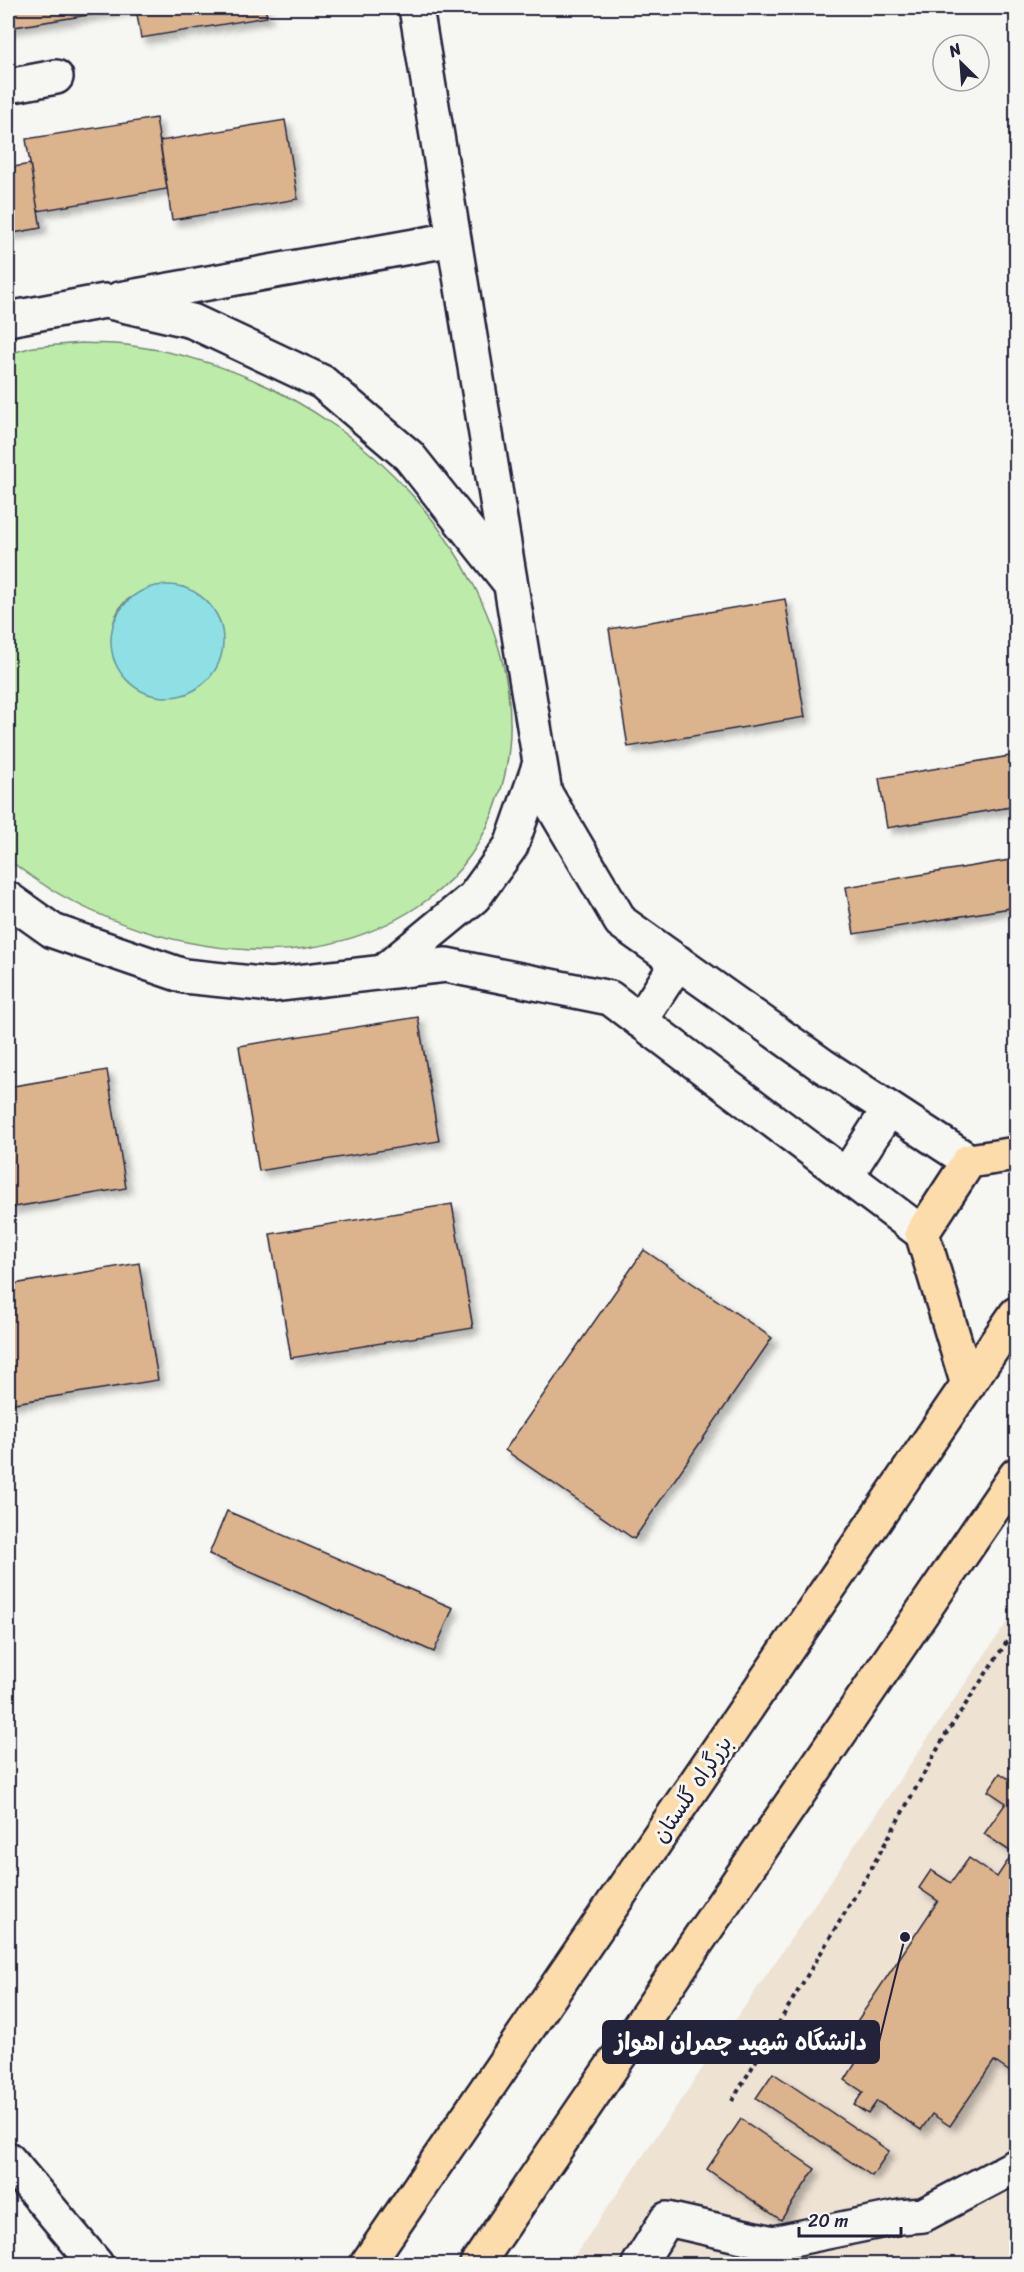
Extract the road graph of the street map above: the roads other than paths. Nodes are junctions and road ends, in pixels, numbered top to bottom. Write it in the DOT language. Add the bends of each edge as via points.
graph roads {
  1 [pos="416,8"];
  2 [pos="56,77"];
  3 [pos="8,86"];
  4 [pos="454,239"];
  5 [pos="105,301"];
  6 [pos="8,319"];
  7 [pos="511,583"];
  8 [pos="540,763"];
  9 [pos="8,899"];
  10 [pos="678,962"];
  11 [pos="383,972"];
  12 [pos="640,1021"];
  13 [pos="889,1109"];
  14 [pos="1017,1154"];
  15 [pos="969,1161"];
  16 [pos="846,1176"];
  17 [pos="922,1233"];
  18 [pos="1017,1314"];
  19 [pos="968,1385"];
  20 [pos="1017,1475"];
  21 [pos="8,2159"];
  22 [pos="1017,2166"];
  23 [pos="96,2265"];
  24 [pos="366,2265"];
  25 [pos="477,2265"];
  26 [pos="639,2265"];
  1 -- 4 [label="lane"];
  2 -- 3 [label="lane"];
  4 -- 5 [label="lane"];
  4 -- 7 [label="lane"];
  5 -- 6 [label="lane"];
  5 -- 7 [label="lane" via="192,321 322,382 409,456"];
  7 -- 8 [label="lane"];
  8 -- 10 [label="lane" via="545,793 621,921"];
  8 -- 11 [label="lane" via="511,846 474,897"];
  9 -- 11 [label="lane" via="53,931 184,976 271,985"];
  10 -- 12 [label="lane"];
  10 -- 13 [label="lane"];
  11 -- 12 [label="lane" via="446,965 610,999"];
  12 -- 16 [label="lane"];
  13 -- 15 [label="lane"];
  13 -- 16 [label="lane"];
  14 -- 15 [label="highway"];
  15 -- 17 [label="highway"];
  16 -- 17 [label="lane"];
  17 -- 19 [label="highway"];
  18 -- 19 [label="highway, بزرگراه گلستان"];
  19 -- 24 [label="highway, بزرگراه گلستان"];
  20 -- 25 [label="highway"];
  21 -- 23 [label="lane"];
  22 -- 26 [label="lane" via="923,2216 900,2217 773,2243 667,2219"];
}
